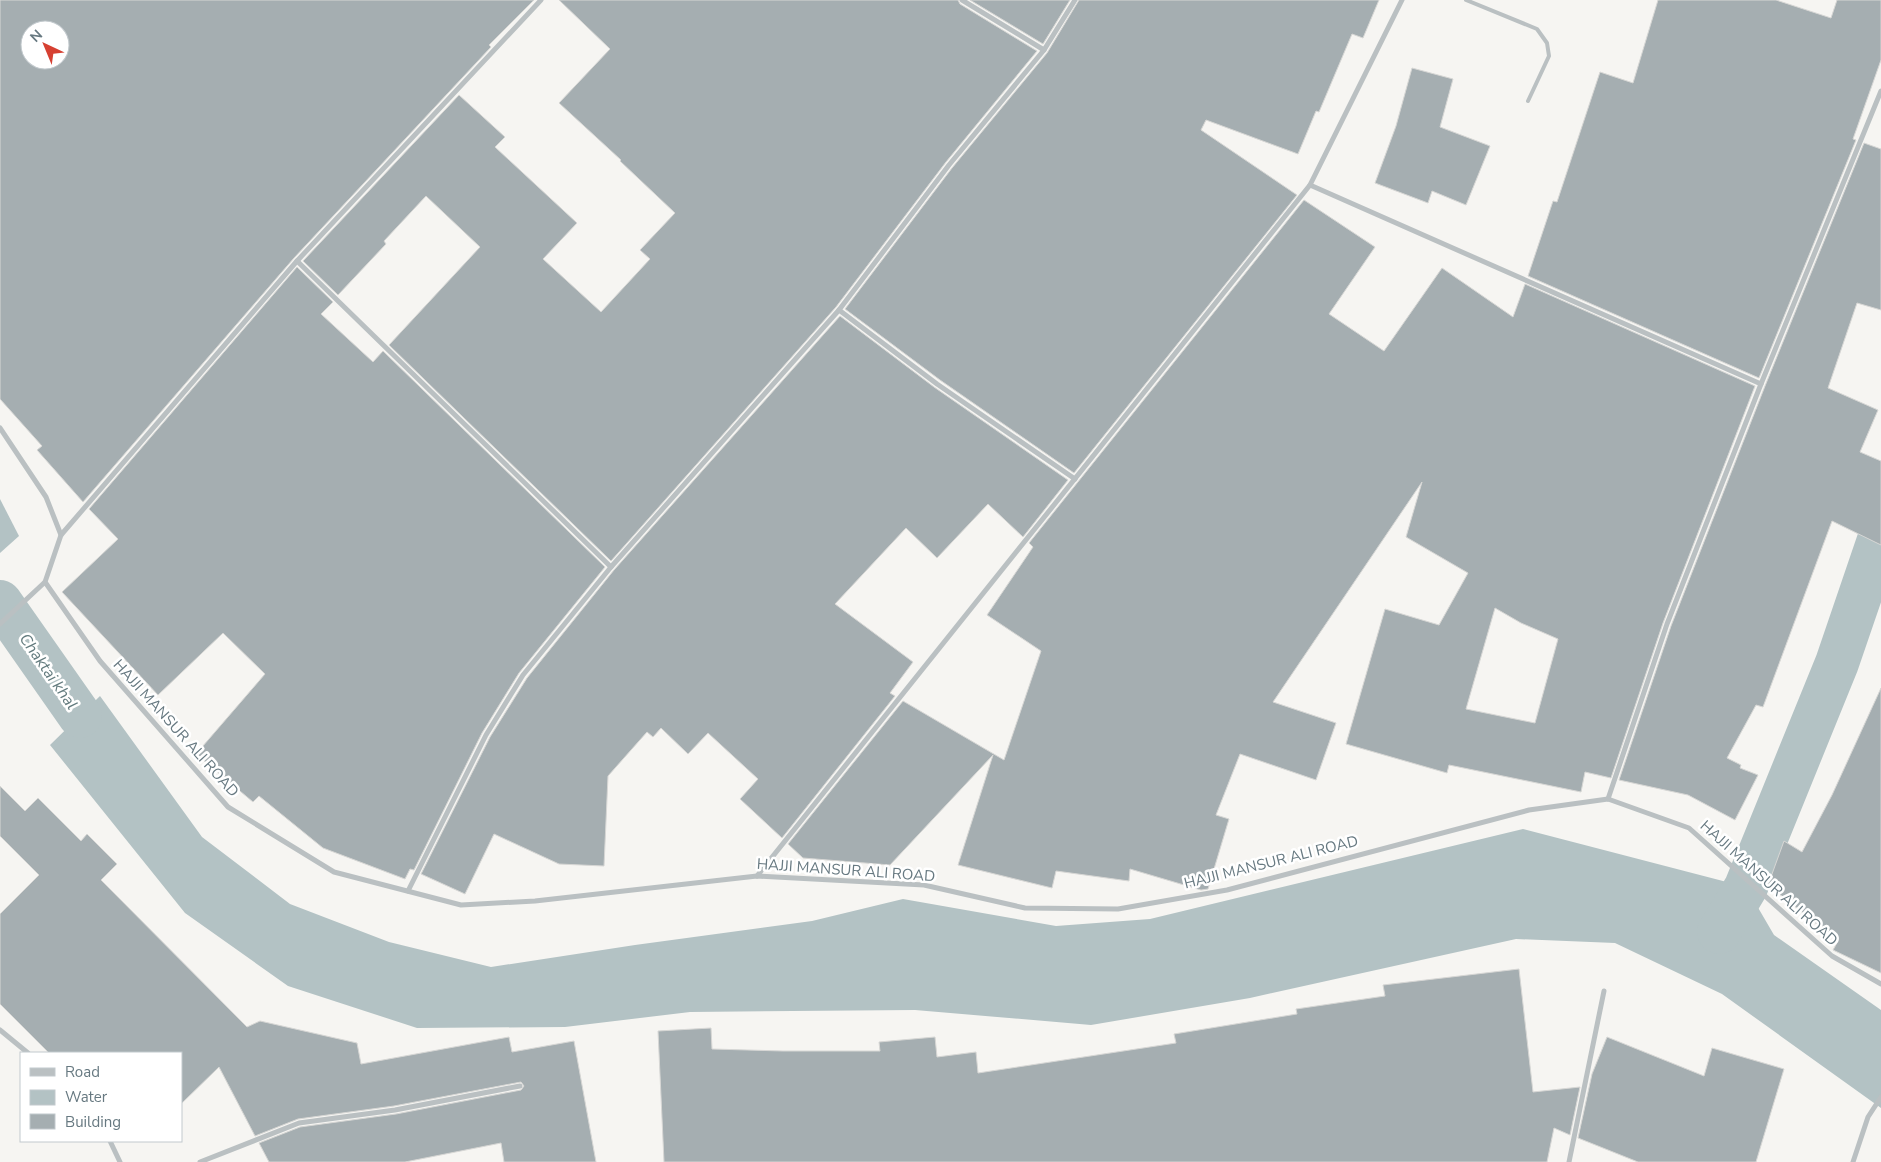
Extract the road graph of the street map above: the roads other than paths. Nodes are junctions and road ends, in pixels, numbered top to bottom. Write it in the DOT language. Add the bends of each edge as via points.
graph roads {
  1 [pos="540,0"];
  2 [pos="962,0"];
  3 [pos="1075,0"];
  4 [pos="1402,0"];
  5 [pos="1466,0"];
  6 [pos="1044,50"];
  7 [pos="1881,91"];
  8 [pos="1528,101"];
  9 [pos="1310,185"];
  10 [pos="297,261"];
  11 [pos="839,310"];
  12 [pos="1761,384"];
  13 [pos="0,428"];
  14 [pos="1075,479"];
  15 [pos="61,535"];
  16 [pos="611,567"];
  17 [pos="45,582"];
  18 [pos="0,624"];
  19 [pos="1608,799"];
  20 [pos="756,876"];
  21 [pos="408,891"];
  22 [pos="1881,984"];
  23 [pos="1604,991"];
  24 [pos="0,1030"];
  25 [pos="27,1052"];
  26 [pos="520,1086"];
  27 [pos="1881,1097"];
  28 [pos="110,1142"];
  29 [pos="120,1162"];
  30 [pos="200,1162"];
  31 [pos="1569,1162"];
  32 [pos="1854,1162"];
  1 -- 10 [label="street"];
  2 -- 6 [label="street"];
  3 -- 6 [label="street"];
  4 -- 9 [label="street"];
  5 -- 8 [label="lane" via="1537,28 1547,43 1549,56"];
  6 -- 11 [label="street" via="949,165"];
  7 -- 12 [label="street"];
  9 -- 12 [label="street"];
  9 -- 14 [label="street"];
  10 -- 15 [label="street"];
  10 -- 16 [label="street"];
  11 -- 14 [label="street" via="938,384"];
  11 -- 16 [label="street"];
  12 -- 19 [label="street" via="1667,624"];
  13 -- 15 [label="street" via="46,497"];
  14 -- 20 [label="street"];
  15 -- 17 [label="street"];
  16 -- 21 [label="street" via="523,675 486,735"];
  17 -- 18 [label="street"];
  17 -- 21 [label="street, HAJJI MANSUR ALI ROAD" via="100,661 228,807 334,872"];
  19 -- 20 [label="street, HAJJI MANSUR ALI ROAD" via="1529,810 1226,890 1118,909 1025,908 924,885"];
  19 -- 22 [label="street, HAJJI MANSUR ALI ROAD" via="1689,828 1832,956"];
  20 -- 21 [label="street, HAJJI MANSUR ALI ROAD" via="535,901 461,905"];
  23 -- 31 [label="street"];
  24 -- 25 [label="street"];
  26 -- 30 [label="street" via="395,1110 299,1123"];
  27 -- 32 [label="street" via="1868,1117"];
  28 -- 29 [label="street"];
}
